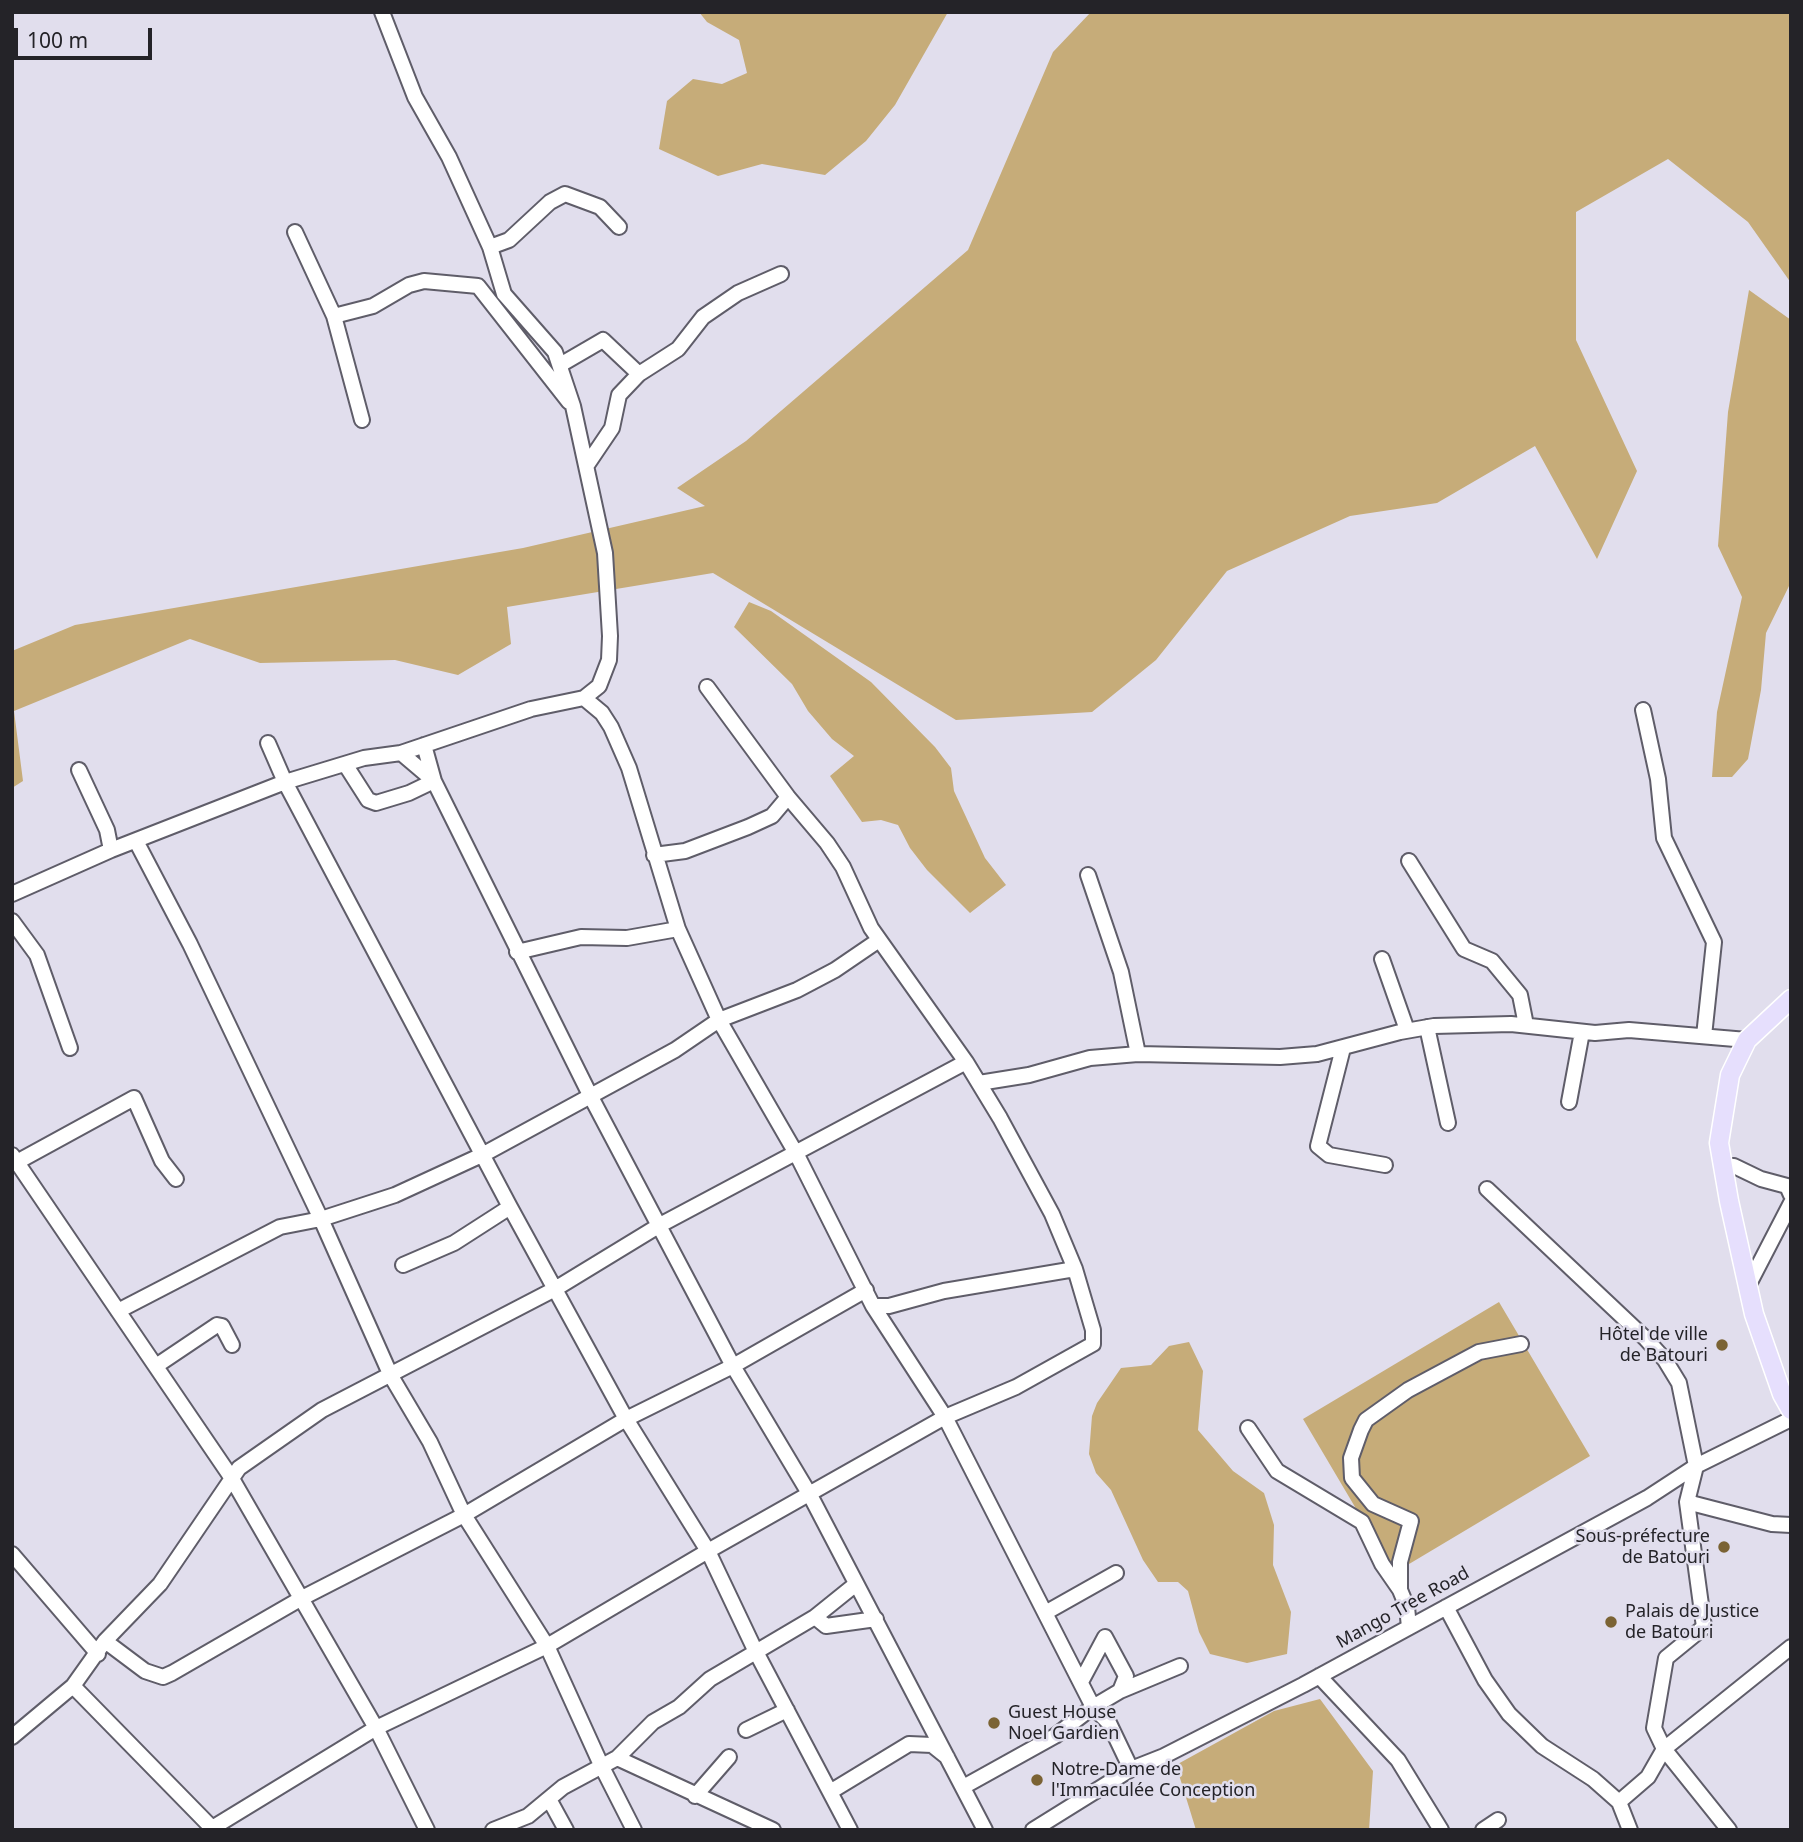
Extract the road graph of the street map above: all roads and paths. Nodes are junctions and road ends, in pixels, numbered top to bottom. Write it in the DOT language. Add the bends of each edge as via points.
graph roads {
  1 [pos="383,12"];
  2 [pos="619,226"];
  3 [pos="295,232"];
  4 [pos="490,247"];
  5 [pos="781,274"];
  6 [pos="334,316"];
  7 [pos="560,365"];
  8 [pos="639,374"];
  9 [pos="573,406"];
  10 [pos="362,420"];
  11 [pos="587,465"];
  12 [pos="707,687"];
  13 [pos="584,698"];
  14 [pos="1643,710"];
  15 [pos="268,743"];
  16 [pos="424,744"];
  17 [pos="401,753"];
  18 [pos="345,764"];
  19 [pos="79,770"];
  20 [pos="434,780"];
  21 [pos="285,782"];
  22 [pos="788,797"];
  23 [pos="136,841"];
  24 [pos="111,850"];
  25 [pos="654,855"];
  26 [pos="1409,861"];
  27 [pos="1088,875"];
  28 [pos="12,894"];
  29 [pos="12,921"];
  30 [pos="678,929"];
  31 [pos="879,940"];
  32 [pos="517,952"];
  33 [pos="1382,958"];
  34 [pos="1791,999"];
  35 [pos="719,1020"];
  36 [pos="1527,1025"];
  37 [pos="1427,1027"];
  38 [pos="1407,1030"];
  39 [pos="1582,1032"];
  40 [pos="1704,1036"];
  41 [pos="1747,1040"];
  42 [pos="69,1048"];
  43 [pos="1343,1048"];
  44 [pos="1139,1054"];
  45 [pos="966,1062"];
  46 [pos="979,1083"];
  47 [pos="591,1097"];
  48 [pos="1569,1102"];
  49 [pos="1448,1123"];
  50 [pos="484,1154"];
  51 [pos="797,1155"];
  52 [pos="15,1158"];
  53 [pos="1385,1165"];
  54 [pos="1722,1167"];
  55 [pos="176,1179"];
  56 [pos="1487,1189"];
  57 [pos="1791,1195"];
  58 [pos="1791,1203"];
  59 [pos="510,1208"];
  60 [pos="321,1219"];
  61 [pos="660,1225"];
  62 [pos="403,1265"];
  63 [pos="1075,1269"];
  64 [pos="1748,1286"];
  65 [pos="555,1289"];
  66 [pos="866,1290"];
  67 [pos="873,1306"];
  68 [pos="118,1311"];
  69 [pos="1521,1344"];
  70 [pos="232,1345"];
  71 [pos="156,1366"];
  72 [pos="733,1366"];
  73 [pos="391,1376"];
  74 [pos="1791,1410"];
  75 [pos="945,1417"];
  76 [pos="626,1419"];
  77 [pos="1791,1419"];
  78 [pos="1248,1428"];
  79 [pos="1696,1466"];
  80 [pos="231,1477"];
  81 [pos="810,1495"];
  82 [pos="1687,1502"];
  83 [pos="464,1516"];
  84 [pos="1791,1525"];
  85 [pos="708,1551"];
  86 [pos="15,1563"];
  87 [pos="1116,1573"];
  88 [pos="856,1584"];
  89 [pos="1401,1590"];
  90 [pos="302,1598"];
  91 [pos="1446,1607"];
  92 [pos="1045,1613"];
  93 [pos="815,1617"];
  94 [pos="876,1619"];
  95 [pos="1409,1627"];
  96 [pos="547,1646"];
  97 [pos="101,1648"];
  98 [pos="755,1650"];
  99 [pos="1789,1652"];
  100 [pos="1180,1666"];
  101 [pos="1319,1676"];
  102 [pos="1082,1680"];
  103 [pos="73,1686"];
  104 [pos="1120,1691"];
  105 [pos="1093,1707"];
  106 [pos="787,1710"];
  107 [pos="376,1728"];
  108 [pos="746,1730"];
  109 [pos="12,1737"];
  110 [pos="1664,1749"];
  111 [pos="729,1757"];
  112 [pos="617,1758"];
  113 [pos="951,1762"];
  114 [pos="602,1768"];
  115 [pos="1131,1769"];
  116 [pos="964,1786"];
  117 [pos="830,1792"];
  118 [pos="695,1796"];
  119 [pos="549,1798"];
  120 [pos="1619,1802"];
  121 [pos="1498,1819"];
  122 [pos="212,1829"];
  123 [pos="427,1830"];
  124 [pos="492,1830"];
  125 [pos="566,1830"];
  126 [pos="634,1830"];
  127 [pos="773,1830"];
  128 [pos="850,1830"];
  129 [pos="985,1830"];
  130 [pos="1033,1830"];
  131 [pos="1441,1830"];
  132 [pos="1483,1830"];
  133 [pos="1630,1830"];
  134 [pos="1729,1830"];
  1 -- 4 [label="street" via="415,97 449,157"];
  2 -- 4 [label="street" via="600,207 565,194 509,240"];
  3 -- 6 [label="street"];
  4 -- 7 [label="street" via="504,294 551,347"];
  5 -- 8 [label="street" via="738,293 703,317 678,349"];
  6 -- 9 [label="street" via="373,306 424,281 478,286"];
  6 -- 10 [label="street"];
  7 -- 8 [label="street" via="603,340"];
  7 -- 9 [label="street"];
  8 -- 11 [label="street" via="619,395 612,428"];
  9 -- 11 [label="street"];
  11 -- 13 [label="street" via="605,553 610,636 609,660 599,686"];
  12 -- 22 [label="street"];
  13 -- 16 [label="street" via="531,709"];
  13 -- 25 [label="street" via="611,727 629,768"];
  14 -- 40 [label="street" via="1658,779 1664,838 1712,930"];
  15 -- 21 [label="street"];
  16 -- 17 [label="street"];
  16 -- 20 [label="street"];
  17 -- 18 [label="street"];
  17 -- 20 [label="street"];
  18 -- 20 [label="street" via="368,800 376,803"];
  18 -- 21 [label="street"];
  19 -- 24 [label="street" via="107,830"];
  20 -- 32 [label="street"];
  21 -- 23 [label="street"];
  21 -- 50 [label="street"];
  22 -- 25 [label="street" via="772,816 748,827 685,851"];
  22 -- 31 [label="street" via="843,867"];
  23 -- 24 [label="street"];
  23 -- 60 [label="street"];
  24 -- 28 [label="street"];
  25 -- 30 [label="street"];
  26 -- 36 [label="street" via="1464,949 1492,961 1520,995"];
  27 -- 44 [label="street" via="1121,972"];
  29 -- 42 [label="street" via="37,955"];
  30 -- 32 [label="street" via="627,938 581,937"];
  30 -- 35 [label="street"];
  31 -- 35 [label="street" via="797,990"];
  31 -- 45 [label="street"];
  32 -- 47 [label="street"];
  33 -- 38 [label="street"];
  34 -- 41 [label="main road"];
  35 -- 47 [label="street"];
  35 -- 51 [label="street"];
  36 -- 37 [label="street"];
  36 -- 39 [label="street"];
  37 -- 38 [label="street"];
  37 -- 49 [label="street"];
  38 -- 43 [label="street"];
  39 -- 40 [label="street" via="1629,1030"];
  39 -- 48 [label="street"];
  40 -- 41 [label="street"];
  41 -- 54 [label="main road" via="1725,1098 1719,1143"];
  43 -- 44 [label="street" via="1280,1057"];
  43 -- 53 [label="street" via="1318,1146 1329,1155"];
  44 -- 46 [label="street" via="1076,1060"];
  45 -- 46 [label="street"];
  45 -- 51 [label="street"];
  46 -- 63 [label="street" via="1052,1214"];
  47 -- 50 [label="street"];
  47 -- 61 [label="street"];
  50 -- 59 [label="street"];
  50 -- 60 [label="street" via="395,1195"];
  51 -- 61 [label="street"];
  51 -- 66 [label="street"];
  52 -- 55 [label="street" via="134,1098 162,1161"];
  52 -- 68 [label="street"];
  54 -- 57 [label="street" via="1734,1166 1787,1186"];
  54 -- 64 [label="main road"];
  56 -- 79 [label="street" via="1665,1360 1679,1383"];
  58 -- 64 [label="street"];
  59 -- 62 [label="street" via="454,1243"];
  59 -- 65 [label="street"];
  60 -- 68 [label="street" via="280,1227"];
  60 -- 73 [label="street"];
  61 -- 65 [label="street"];
  61 -- 72 [label="street"];
  63 -- 67 [label="street"];
  63 -- 75 [label="street" via="1093,1329 1093,1344 1016,1387"];
  64 -- 74 [label="main road" via="1763,1343"];
  65 -- 73 [label="street"];
  65 -- 76 [label="street"];
  66 -- 67 [label="street"];
  66 -- 72 [label="street"];
  67 -- 75 [label="street"];
  68 -- 71 [label="street"];
  69 -- 89 [label="street" via="1479,1352 1432,1377 1366,1420 1361,1430 1351,1458 1352,1478 1373,1504 1411,1521 1400,1562"];
  70 -- 71 [label="street" via="217,1325"];
  71 -- 80 [label="street"];
  72 -- 76 [label="street"];
  72 -- 81 [label="street"];
  73 -- 80 [label="street" via="321,1410"];
  73 -- 83 [label="street" via="430,1442"];
  75 -- 81 [label="street"];
  75 -- 92 [label="street"];
  76 -- 83 [label="street"];
  76 -- 85 [label="street"];
  77 -- 79 [label="street, Mango Tree Road"];
  78 -- 89 [label="street" via="1277,1471 1362,1522 1382,1564"];
  79 -- 82 [label="street"];
  79 -- 91 [label="street, Mango Tree Road" via="1647,1498"];
  80 -- 90 [label="street"];
  80 -- 97 [label="street" via="160,1584"];
  81 -- 85 [label="street"];
  81 -- 88 [label="street"];
  82 -- 84 [label="street"];
  82 -- 110 [label="street" via="1704,1627 1666,1658 1654,1728"];
  83 -- 90 [label="street"];
  83 -- 96 [label="street"];
  85 -- 96 [label="street"];
  85 -- 98 [label="street"];
  86 -- 97 [label="street"];
  87 -- 92 [label="street"];
  88 -- 93 [label="street"];
  88 -- 94 [label="street"];
  89 -- 95 [label="street"];
  90 -- 97 [label="street" via="163,1676"];
  90 -- 107 [label="street"];
  91 -- 95 [label="street, Mango Tree Road"];
  91 -- 120 [label="street" via="1509,1714 1542,1746"];
  92 -- 102 [label="street"];
  93 -- 94 [label="street" via="826,1626"];
  93 -- 98 [label="street"];
  94 -- 113 [label="street"];
  95 -- 101 [label="street, Mango Tree Road"];
  96 -- 107 [label="street"];
  96 -- 114 [label="street"];
  97 -- 103 [label="street"];
  98 -- 106 [label="street"];
  98 -- 112 [label="street" via="653,1722"];
  99 -- 110 [label="street"];
  100 -- 104 [label="street"];
  101 -- 115 [label="street, Mango Tree Road"];
  101 -- 131 [label="street" via="1398,1760"];
  102 -- 104 [label="street" via="1105,1637 1126,1675"];
  102 -- 105 [label="street"];
  103 -- 109 [label="street"];
  103 -- 122 [label="street"];
  104 -- 105 [label="street"];
  105 -- 115 [label="street" via="1109,1723"];
  105 -- 116 [label="street" via="1055,1736"];
  106 -- 108 [label="street"];
  106 -- 117 [label="street"];
  107 -- 122 [label="street"];
  107 -- 123 [label="street"];
  110 -- 120 [label="street" via="1648,1777"];
  110 -- 134 [label="street"];
  111 -- 118 [label="street"];
  112 -- 114 [label="street"];
  112 -- 118 [label="street"];
  113 -- 116 [label="street"];
  113 -- 117 [label="street" via="932,1745 909,1744"];
  114 -- 119 [label="street"];
  114 -- 126 [label="street"];
  115 -- 130 [label="street, Mango Tree Road"];
  116 -- 129 [label="street"];
  117 -- 128 [label="street"];
  118 -- 127 [label="street"];
  119 -- 124 [label="street" via="528,1816"];
  119 -- 125 [label="street"];
  120 -- 133 [label="street"];
  121 -- 132 [label="street"];
}
